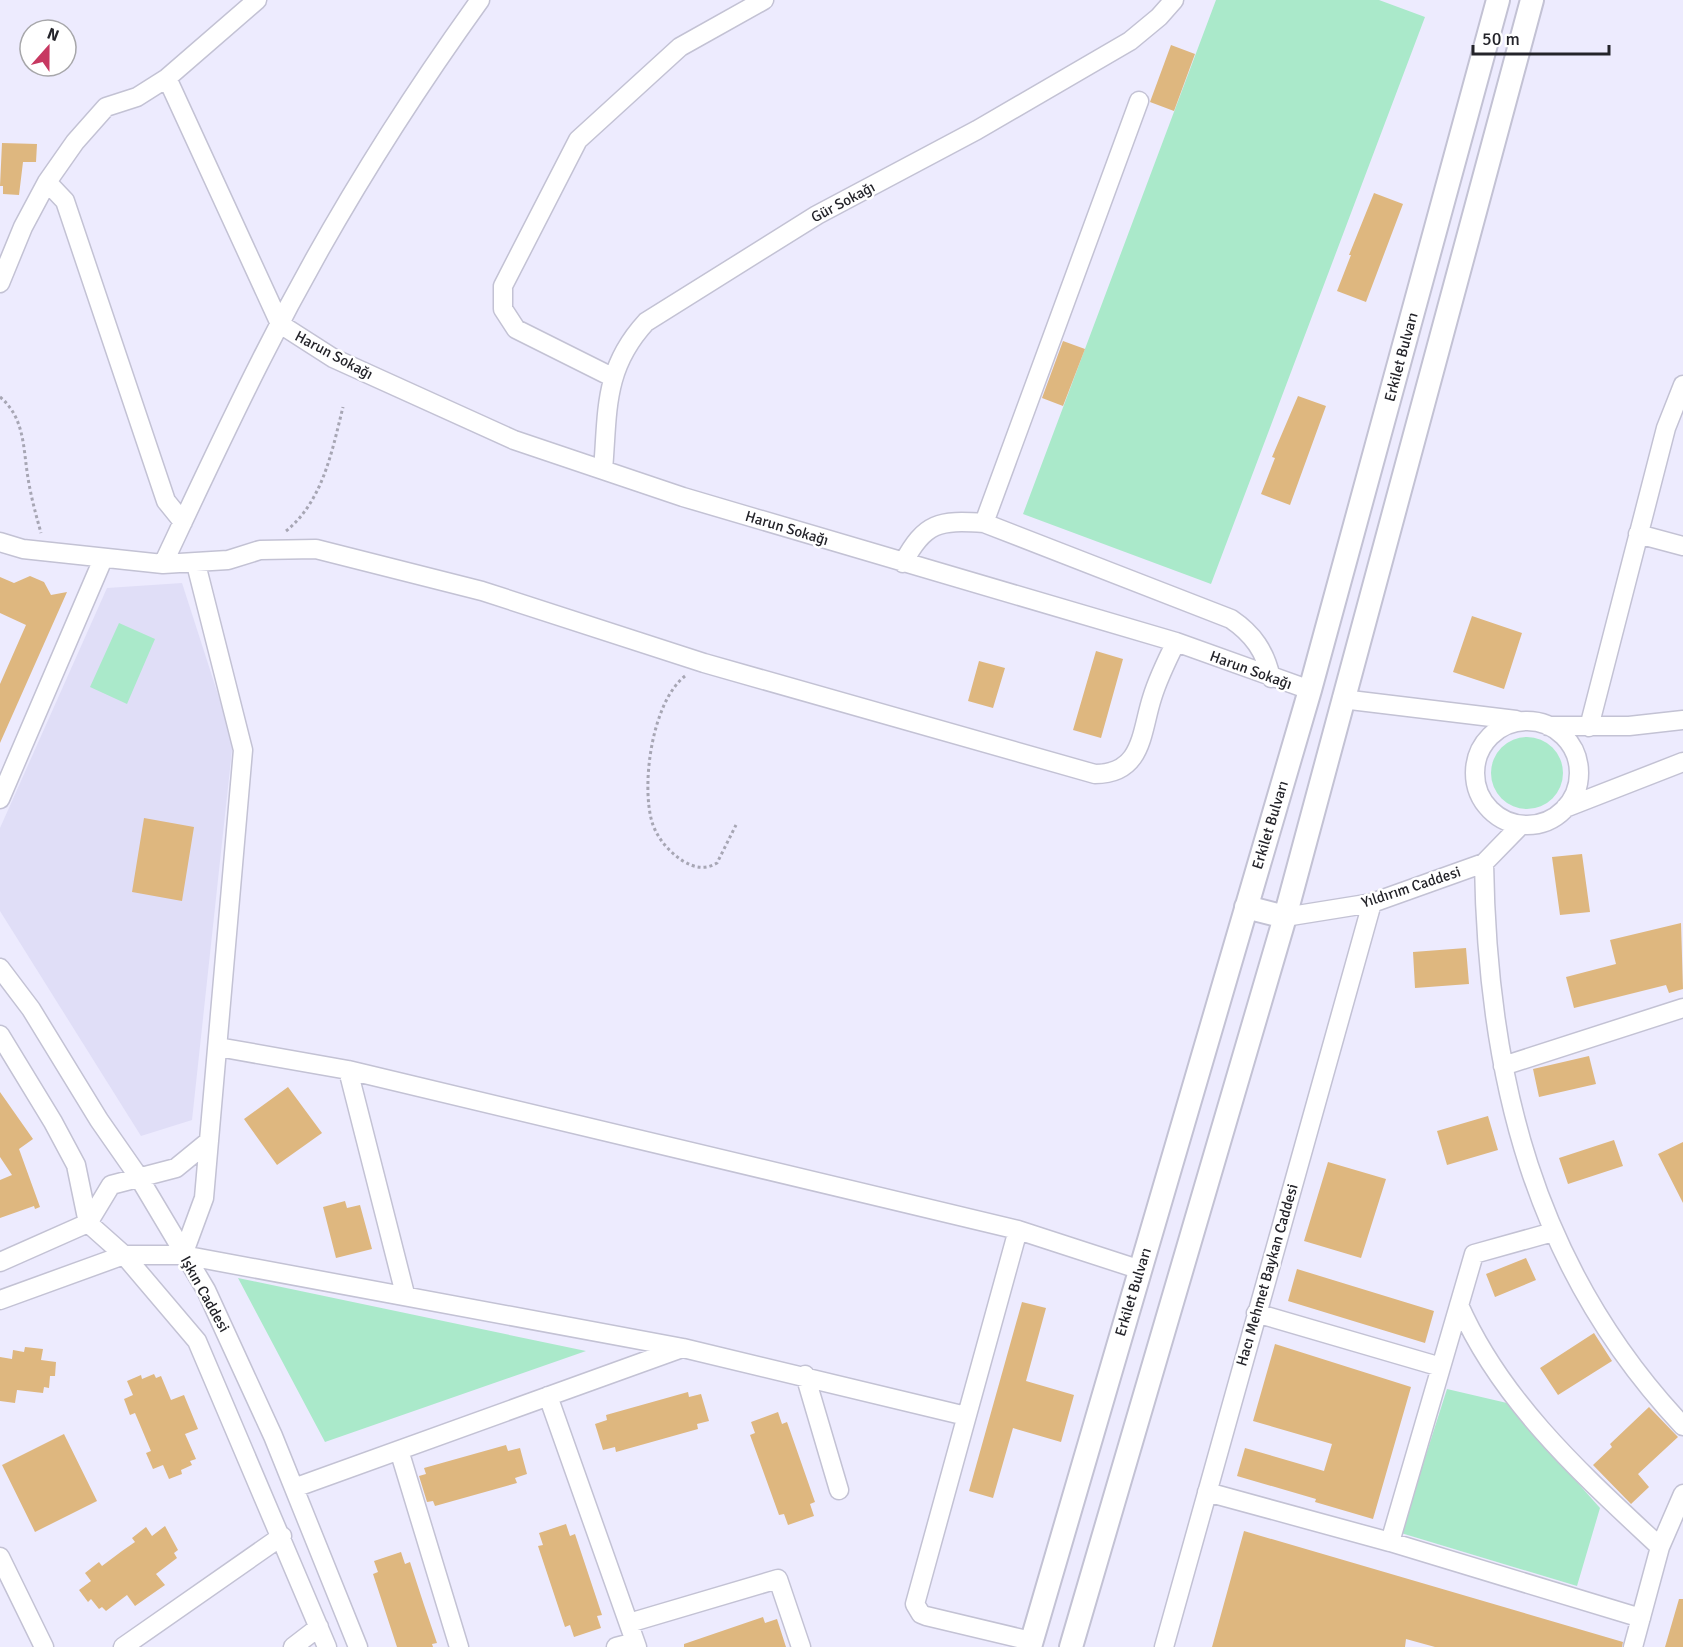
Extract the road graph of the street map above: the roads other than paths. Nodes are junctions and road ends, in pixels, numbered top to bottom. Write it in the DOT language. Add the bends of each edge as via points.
graph roads {
  1 [pos="256,0"];
  2 [pos="480,0"];
  3 [pos="764,0"];
  4 [pos="1174,0"];
  5 [pos="1498,0"];
  6 [pos="1532,0"];
  7 [pos="167,78"];
  8 [pos="1139,101"];
  9 [pos="47,182"];
  10 [pos="0,283"];
  11 [pos="280,324"];
  12 [pos="612,377"];
  13 [pos="1683,385"];
  14 [pos="1675,430"];
  15 [pos="603,470"];
  16 [pos="183,522"];
  17 [pos="984,523"];
  18 [pos="1638,534"];
  19 [pos="0,542"];
  20 [pos="1683,546"];
  21 [pos="103,559"];
  22 [pos="903,563"];
  23 [pos="162,564"];
  24 [pos="196,564"];
  25 [pos="1176,642"];
  26 [pos="1270,678"];
  27 [pos="1310,690"];
  28 [pos="1342,699"];
  29 [pos="1683,720"];
  30 [pos="1521,721"];
  31 [pos="1548,726"];
  32 [pos="1589,727"];
  33 [pos="1683,762"];
  34 [pos="0,799"];
  35 [pos="1565,808"];
  36 [pos="1521,825"];
  37 [pos="1484,863"];
  38 [pos="1372,903"];
  39 [pos="1246,907"];
  40 [pos="1285,916"];
  41 [pos="0,968"];
  42 [pos="1683,1008"];
  43 [pos="0,1035"];
  44 [pos="218,1047"];
  45 [pos="1503,1066"];
  46 [pos="348,1070"];
  47 [pos="209,1141"];
  48 [pos="138,1176"];
  49 [pos="87,1223"];
  50 [pos="1018,1230"];
  51 [pos="1553,1232"];
  52 [pos="124,1255"];
  53 [pos="183,1255"];
  54 [pos="0,1262"];
  55 [pos="1141,1270"];
  56 [pos="405,1294"];
  57 [pos="0,1300"];
  58 [pos="1459,1305"];
  59 [pos="1256,1313"];
  60 [pos="683,1348"];
  61 [pos="1441,1367"];
  62 [pos="805,1375"];
  63 [pos="548,1396"];
  64 [pos="966,1416"];
  65 [pos="1683,1426"];
  66 [pos="399,1450"];
  67 [pos="294,1488"];
  68 [pos="839,1491"];
  69 [pos="1206,1492"];
  70 [pos="1683,1494"];
  71 [pos="282,1536"];
  72 [pos="1390,1542"];
  73 [pos="1660,1547"];
  74 [pos="0,1557"];
  75 [pos="1641,1618"];
  76 [pos="629,1623"];
  77 [pos="319,1627"];
  78 [pos="636,1644"];
  79 [pos="1031,1644"];
  80 [pos="44,1647"];
  81 [pos="123,1647"];
  82 [pos="293,1647"];
  83 [pos="327,1647"];
  84 [pos="358,1647"];
  85 [pos="459,1647"];
  86 [pos="616,1647"];
  87 [pos="801,1647"];
  88 [pos="1071,1647"];
  89 [pos="1164,1647"];
  90 [pos="1632,1647"];
  1 -- 7 [label="street"];
  2 -- 11 [label="street" via="402,114 339,216"];
  3 -- 12 [label="street" via="680,47 578,140 503,286 502,309 516,329"];
  4 -- 12 [label="street, Gür Sokağı" via="1130,41 977,130 817,214 646,322 626,345"];
  5 -- 27 [label="main road, Erkilet Bulvarı"];
  6 -- 28 [label="main road"];
  7 -- 9 [label="street" via="137,97 106,107"];
  7 -- 11 [label="street"];
  8 -- 17 [label="street"];
  9 -- 10 [label="street" via="23,226"];
  9 -- 16 [label="street" via="65,201 166,501"];
  11 -- 15 [label="street, Harun Sokağı" via="333,358 513,440"];
  11 -- 16 [label="street"];
  12 -- 15 [label="street, Gür Sokağı" via="605,416"];
  13 -- 14 [label="street"];
  14 -- 18 [label="street"];
  15 -- 22 [label="street, Harun Sokağı"];
  16 -- 23 [label="street"];
  17 -- 22 [label="street" via="937,524 918,537"];
  17 -- 26 [label="street" via="1231,619 1256,640"];
  18 -- 20 [label="street"];
  18 -- 32 [label="street"];
  19 -- 21 [label="street" via="23,549"];
  21 -- 23 [label="street"];
  21 -- 34 [label="street"];
  22 -- 25 [label="street, Harun Sokağı"];
  23 -- 24 [label="street"];
  24 -- 25 [label="street" via="228,560 260,549 316,549 471,588 704,663 1095,774 1121,768 1138,750 1152,696"];
  24 -- 44 [label="street" via="243,750"];
  25 -- 26 [label="street, Harun Sokağı"];
  26 -- 27 [label="street, Harun Sokağı"];
  27 -- 28 [label="main road"];
  27 -- 39 [label="main road, Erkilet Bulvarı"];
  28 -- 30 [label="street"];
  28 -- 40 [label="main road"];
  29 -- 32 [label="street"];
  30 -- 31 [label="street"];
  30 -- 36 [label="street" via="1501,727 1485,741 1474,773 1485,805 1502,819"];
  31 -- 32 [label="street"];
  31 -- 35 [label="street" via="1565,738 1578,763 1578,783"];
  33 -- 35 [label="street"];
  35 -- 36 [label="street" via="1549,820"];
  36 -- 37 [label="street, Yıldırım Caddesi"];
  37 -- 38 [label="street, Yıldırım Caddesi"];
  37 -- 45 [label="street" via="1488,959"];
  38 -- 40 [label="street, Yıldırım Caddesi"];
  38 -- 59 [label="street, Hacı Mehmet Baykan Caddesi"];
  39 -- 40 [label="main road"];
  39 -- 55 [label="main road, Erkilet Bulvarı"];
  40 -- 88 [label="main road"];
  41 -- 48 [label="street, Işkın Caddesi" via="32,1009"];
  42 -- 45 [label="street"];
  43 -- 49 [label="street" via="76,1165"];
  44 -- 46 [label="street"];
  44 -- 47 [label="street"];
  45 -- 51 [label="street" via="1530,1170"];
  46 -- 50 [label="street"];
  46 -- 56 [label="street"];
  47 -- 48 [label="street" via="176,1168"];
  47 -- 53 [label="street" via="204,1198"];
  48 -- 49 [label="street" via="111,1185"];
  48 -- 53 [label="street, Işkın Caddesi"];
  49 -- 52 [label="street, Işkın Caddesi"];
  49 -- 54 [label="street"];
  50 -- 55 [label="street"];
  50 -- 64 [label="street"];
  51 -- 58 [label="street" via="1474,1254"];
  51 -- 65 [label="street" via="1604,1328"];
  52 -- 53 [label="street"];
  52 -- 57 [label="street"];
  52 -- 71 [label="street, Işkın Caddesi" via="197,1341"];
  53 -- 56 [label="street"];
  53 -- 67 [label="street, Işkın Caddesi" via="206,1290 239,1358"];
  55 -- 79 [label="main road, Erkilet Bulvarı"];
  56 -- 60 [label="street"];
  58 -- 61 [label="street"];
  58 -- 73 [label="street" via="1483,1355 1509,1392 1567,1457"];
  59 -- 61 [label="street"];
  59 -- 69 [label="street, Hacı Mehmet Baykan Caddesi"];
  60 -- 62 [label="street"];
  60 -- 63 [label="street"];
  61 -- 72 [label="street"];
  62 -- 64 [label="street"];
  62 -- 68 [label="street"];
  63 -- 66 [label="street"];
  63 -- 76 [label="street"];
  64 -- 79 [label="street" via="915,1604 926,1616"];
  66 -- 67 [label="street"];
  66 -- 85 [label="street"];
  67 -- 84 [label="street, Işkın Caddesi"];
  69 -- 72 [label="street"];
  69 -- 89 [label="street, Hacı Mehmet Baykan Caddesi"];
  70 -- 73 [label="street"];
  71 -- 77 [label="street, Işkın Caddesi"];
  71 -- 81 [label="street"];
  72 -- 75 [label="street"];
  73 -- 75 [label="street"];
  74 -- 80 [label="street"];
  75 -- 90 [label="street"];
  76 -- 78 [label="street"];
  76 -- 87 [label="street" via="778,1579"];
  77 -- 82 [label="street"];
  77 -- 83 [label="street, Işkın Caddesi"];
  78 -- 86 [label="street"];
}
